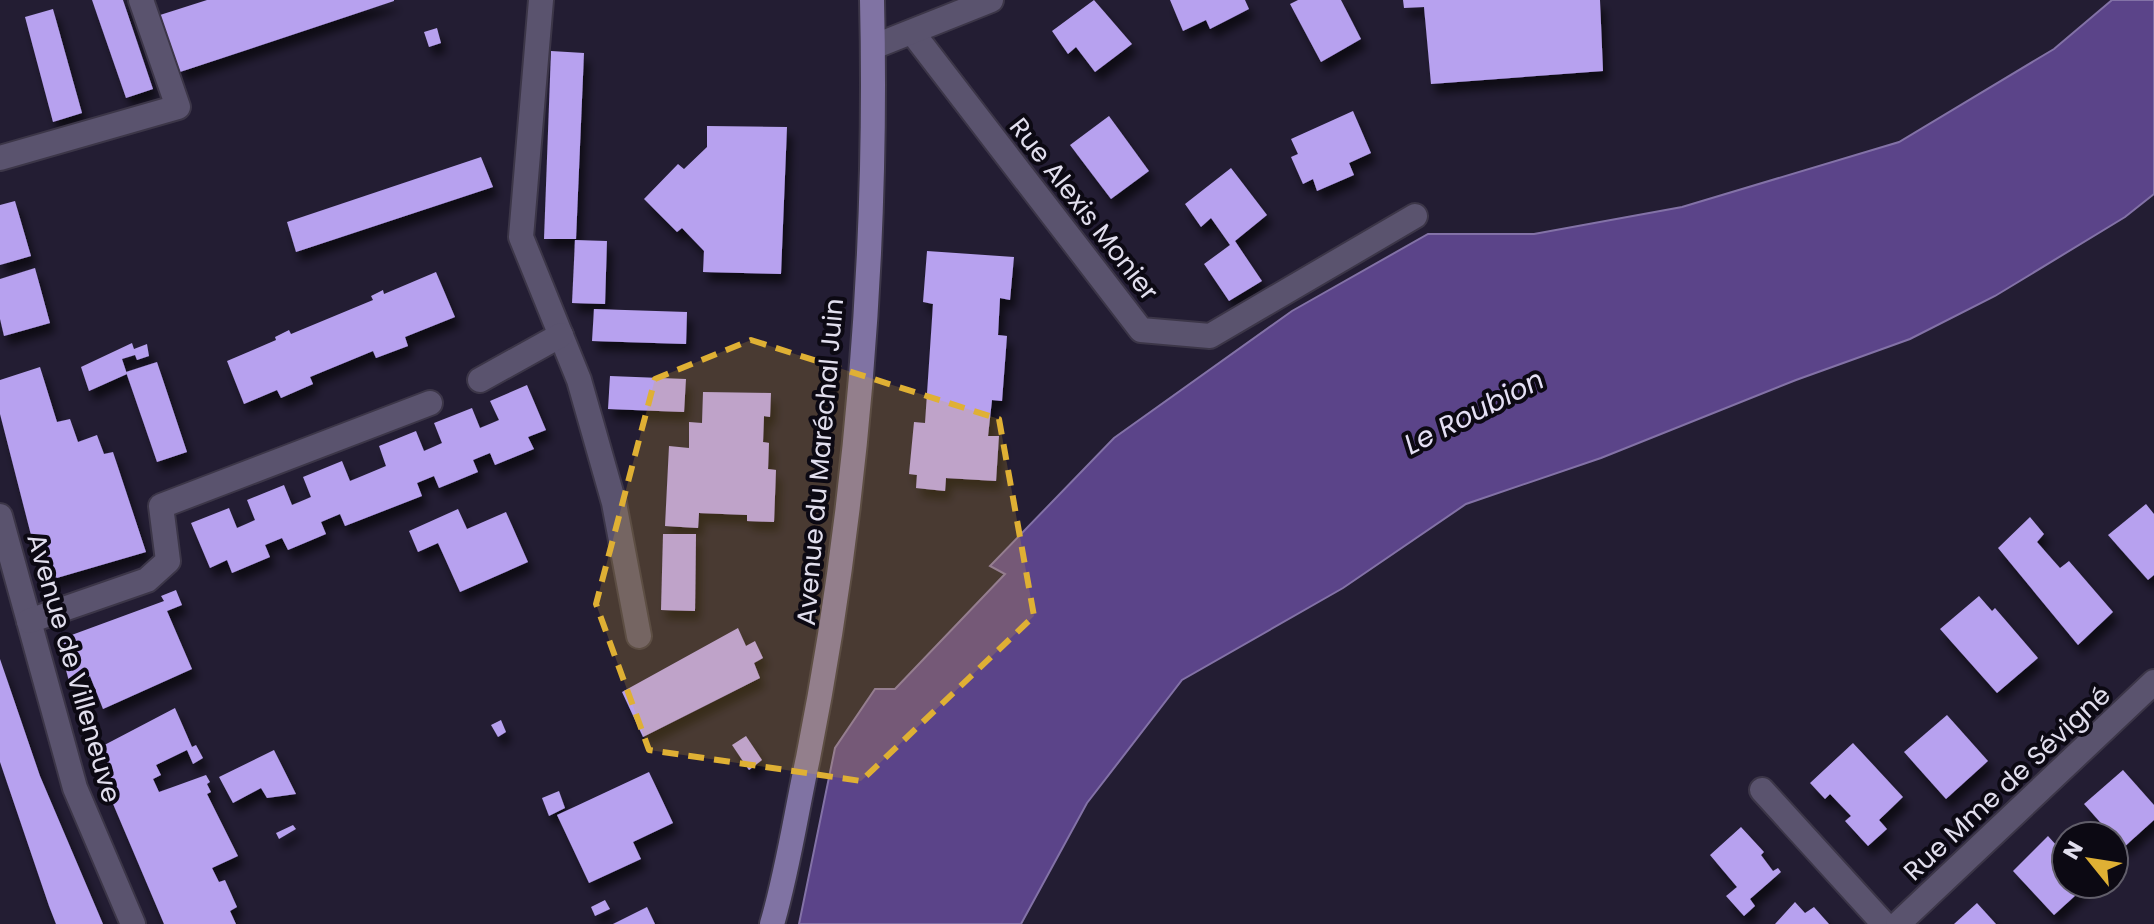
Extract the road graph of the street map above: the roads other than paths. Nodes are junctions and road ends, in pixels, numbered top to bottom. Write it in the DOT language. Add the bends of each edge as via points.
graph roads {
  1 [pos="141,0"];
  2 [pos="541,0"];
  3 [pos="872,0"];
  4 [pos="991,0"];
  5 [pos="912,32"];
  6 [pos="873,47"];
  7 [pos="0,158"];
  8 [pos="1415,216"];
  9 [pos="561,335"];
  10 [pos="480,380"];
  11 [pos="430,403"];
  12 [pos="0,516"];
  13 [pos="29,621"];
  14 [pos="639,636"];
  15 [pos="2154,682"];
  16 [pos="1762,790"];
  17 [pos="133,924"];
  18 [pos="772,924"];
  19 [pos="1884,924"];
  20 [pos="1898,924"];
  1 -- 7 [label="street" via="178,107"];
  2 -- 9 [label="street" via="521,237"];
  3 -- 6 [label="main road, Avenue du Maréchal Juin"];
  4 -- 5 [label="street"];
  5 -- 6 [label="street"];
  5 -- 8 [label="street, Rue Alexis Monier" via="1141,330 1210,336"];
  6 -- 18 [label="main road, Avenue du Maréchal Juin" via="861,358 831,642"];
  9 -- 10 [label="street"];
  9 -- 14 [label="street" via="614,503"];
  11 -- 13 [label="street" via="161,506 168,561 158,571 147,580"];
  12 -- 13 [label="street, Avenue de Villeneuve"];
  13 -- 17 [label="street, Avenue de Villeneuve" via="75,788"];
  15 -- 20 [label="street, Rue Mme de Sévigné"];
  16 -- 19 [label="street"];
}
